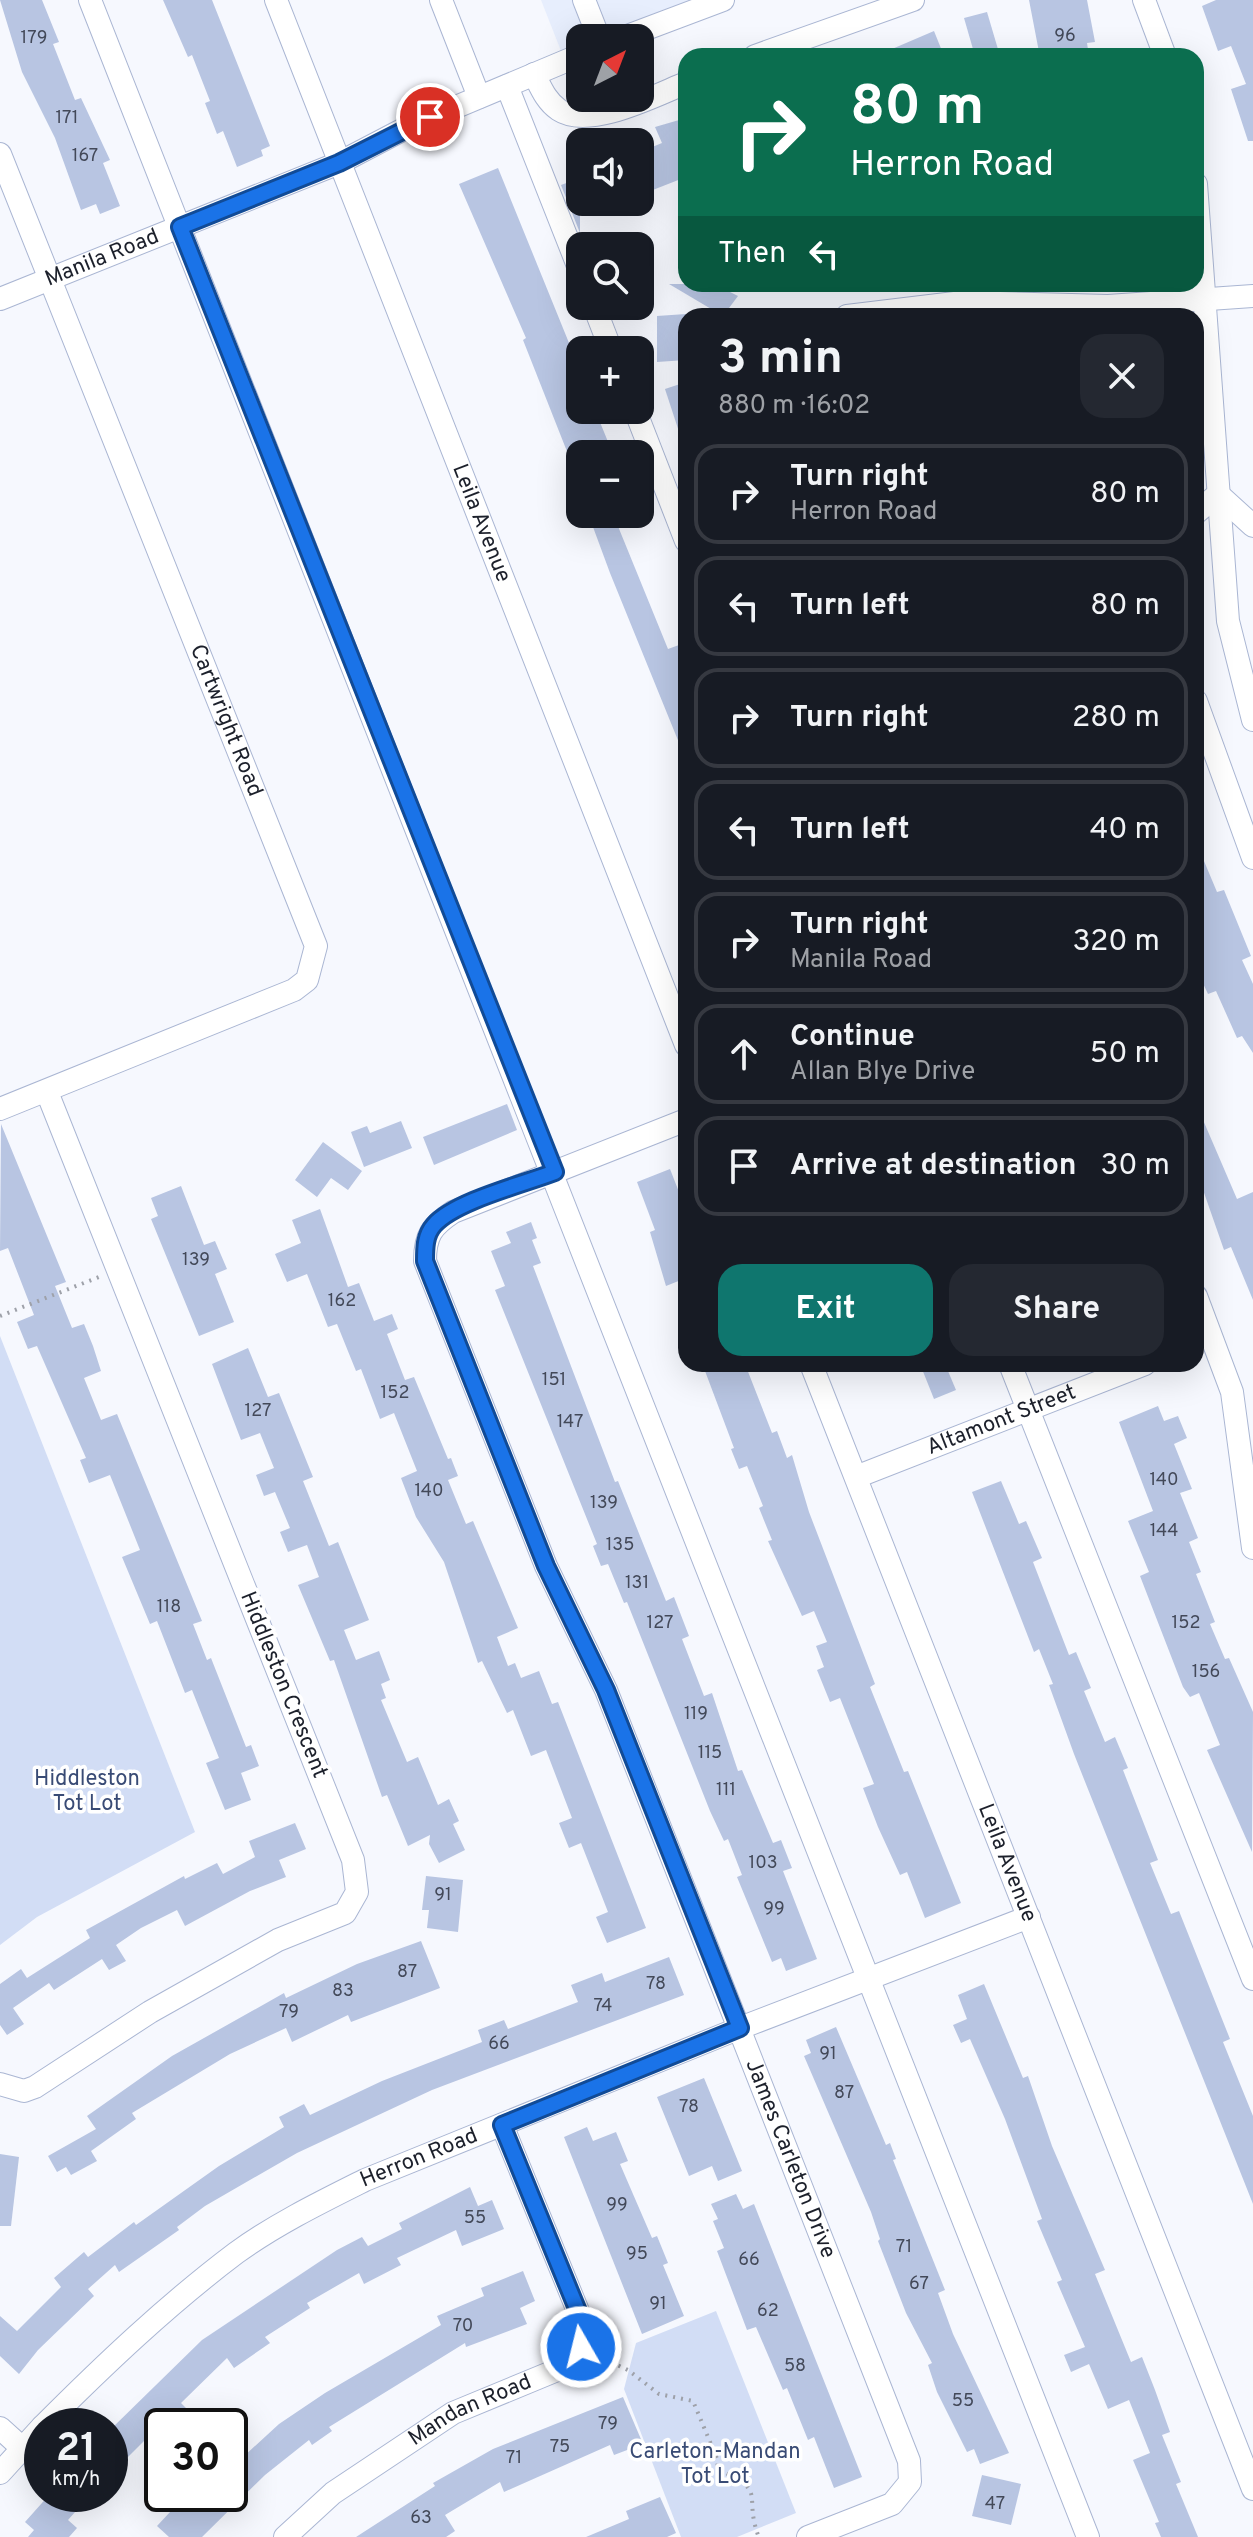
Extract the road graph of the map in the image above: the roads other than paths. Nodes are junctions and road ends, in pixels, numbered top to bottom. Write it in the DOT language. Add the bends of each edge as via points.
graph roads {
  1 [pos="90,0"];
  2 [pos="276,0"];
  3 [pos="441,0"];
  4 [pos="584,0"];
  5 [pos="723,0"];
  6 [pos="913,0"];
  7 [pos="1144,0"];
  8 [pos="682,7"];
  9 [pos="593,24"];
  10 [pos="649,24"];
  11 [pos="778,48"];
  12 [pos="1162,48"];
  13 [pos="566,61"];
  14 [pos="534,74"];
  15 [pos="507,86"];
  16 [pos="678,86"];
  17 [pos="479,97"];
  18 [pos="0,154"];
  19 [pos="339,163"];
  20 [pos="180,227"];
  21 [pos="566,236"];
  22 [pos="1204,268"];
  23 [pos="50,279"];
  24 [pos="1253,296"];
  25 [pos="0,299"];
  26 [pos="1207,300"];
  27 [pos="913,308"];
  28 [pos="640,424"];
  29 [pos="1218,494"];
  30 [pos="1204,506"];
  31 [pos="678,520"];
  32 [pos="1253,526"];
  33 [pos="1253,720"];
  34 [pos="1204,723"];
  35 [pos="1253,858"];
  36 [pos="678,1025"];
  37 [pos="47,1092"];
  38 [pos="0,1109"];
  39 [pos="678,1123"];
  40 [pos="555,1172"];
  41 [pos="1205,1339"];
  42 [pos="814,1372"];
  43 [pos="1013,1372"];
  44 [pos="1126,1372"];
  45 [pos="1029,1412"];
  46 [pos="856,1477"];
  47 [pos="1253,1548"];
  48 [pos="1029,1917"];
  49 [pos="868,1978"];
  50 [pos="1253,1979"];
  51 [pos="740,2028"];
  52 [pos="0,2084"];
  53 [pos="502,2125"];
  54 [pos="1204,2362"];
  55 [pos="62,2408"];
  56 [pos="0,2428"];
  57 [pos="24,2444"];
  58 [pos="21,2447"];
  59 [pos="1253,2448"];
  60 [pos="0,2473"];
  61 [pos="1253,2489"];
  62 [pos="285,2537"];
  63 [pos="808,2537"];
  64 [pos="1088,2537"];
  1 -- 20 [label="street"];
  2 -- 19 [label="street, Leila Avenue"];
  3 -- 17 [label="street"];
  4 -- 9 [label="street"];
  5 -- 8 [label="street"];
  6 -- 11 [label="street"];
  7 -- 12 [label="street"];
  8 -- 10 [label="street"];
  13 -- 14 [label="street, Manila Road"];
  14 -- 15 [label="street, Manila Road"];
  14 -- 16 [label="street" via="546,98 561,112 586,117"];
  15 -- 17 [label="street, Manila Road"];
  15 -- 21 [label="street"];
  17 -- 19 [label="street, Manila Road"];
  18 -- 23 [label="street, Cartwright Road"];
  19 -- 20 [label="street, Manila Road"];
  19 -- 36 [label="street, Leila Avenue"];
  20 -- 23 [label="street, Manila Road"];
  20 -- 40 [label="street"];
  22 -- 26 [label="street"];
  23 -- 25 [label="street, Manila Road"];
  23 -- 37 [label="street, Cartwright Road" via="316,946 307,980 294,990"];
  24 -- 26 [label="street"];
  26 -- 27 [label="street" via="1108,306 963,302"];
  26 -- 29 [label="street"];
  28 -- 31 [label="street"];
  29 -- 30 [label="street"];
  29 -- 32 [label="street"];
  29 -- 33 [label="street" via="1228,621"];
  34 -- 35 [label="street"];
  37 -- 38 [label="street, Cartwright Road"];
  37 -- 52 [label="street, Hiddleston Crescent" via="353,1860 357,1892 345,1913 278,1940 201,1983 35,2087 24,2091"];
  39 -- 40 [label="street, James Carleton Drive"];
  40 -- 49 [label="street"];
  40 -- 51 [label="street, James Carleton Drive" via="433,1225 425,1242 425,1261 546,1566 606,1690"];
  41 -- 47 [label="street" via="1232,1392"];
  42 -- 46 [label="street, Leila Avenue"];
  43 -- 45 [label="street"];
  44 -- 45 [label="street, Altamont Street"];
  45 -- 46 [label="street, Altamont Street"];
  45 -- 50 [label="street"];
  46 -- 48 [label="street, Leila Avenue"];
  48 -- 49 [label="street, Herron Road"];
  48 -- 54 [label="street, Leila Avenue"];
  49 -- 51 [label="street, Herron Road"];
  49 -- 64 [label="street"];
  51 -- 53 [label="street, Herron Road"];
  51 -- 63 [label="street, James Carleton Drive" via="909,2461 910,2482 892,2504"];
  53 -- 55 [label="street, Herron Road" via="365,2180 238,2252 108,2361"];
  53 -- 62 [label="street, Mandan Road" via="580,2316 581,2347 574,2363 453,2413 333,2493"];
  54 -- 59 [label="street, Leila Avenue"];
  54 -- 61 [label="street, Leila Avenue"];
  56 -- 58 [label="street"];
  57 -- 58 [label="street, Herron Road"];
  58 -- 60 [label="street, Herron Road"];
}
